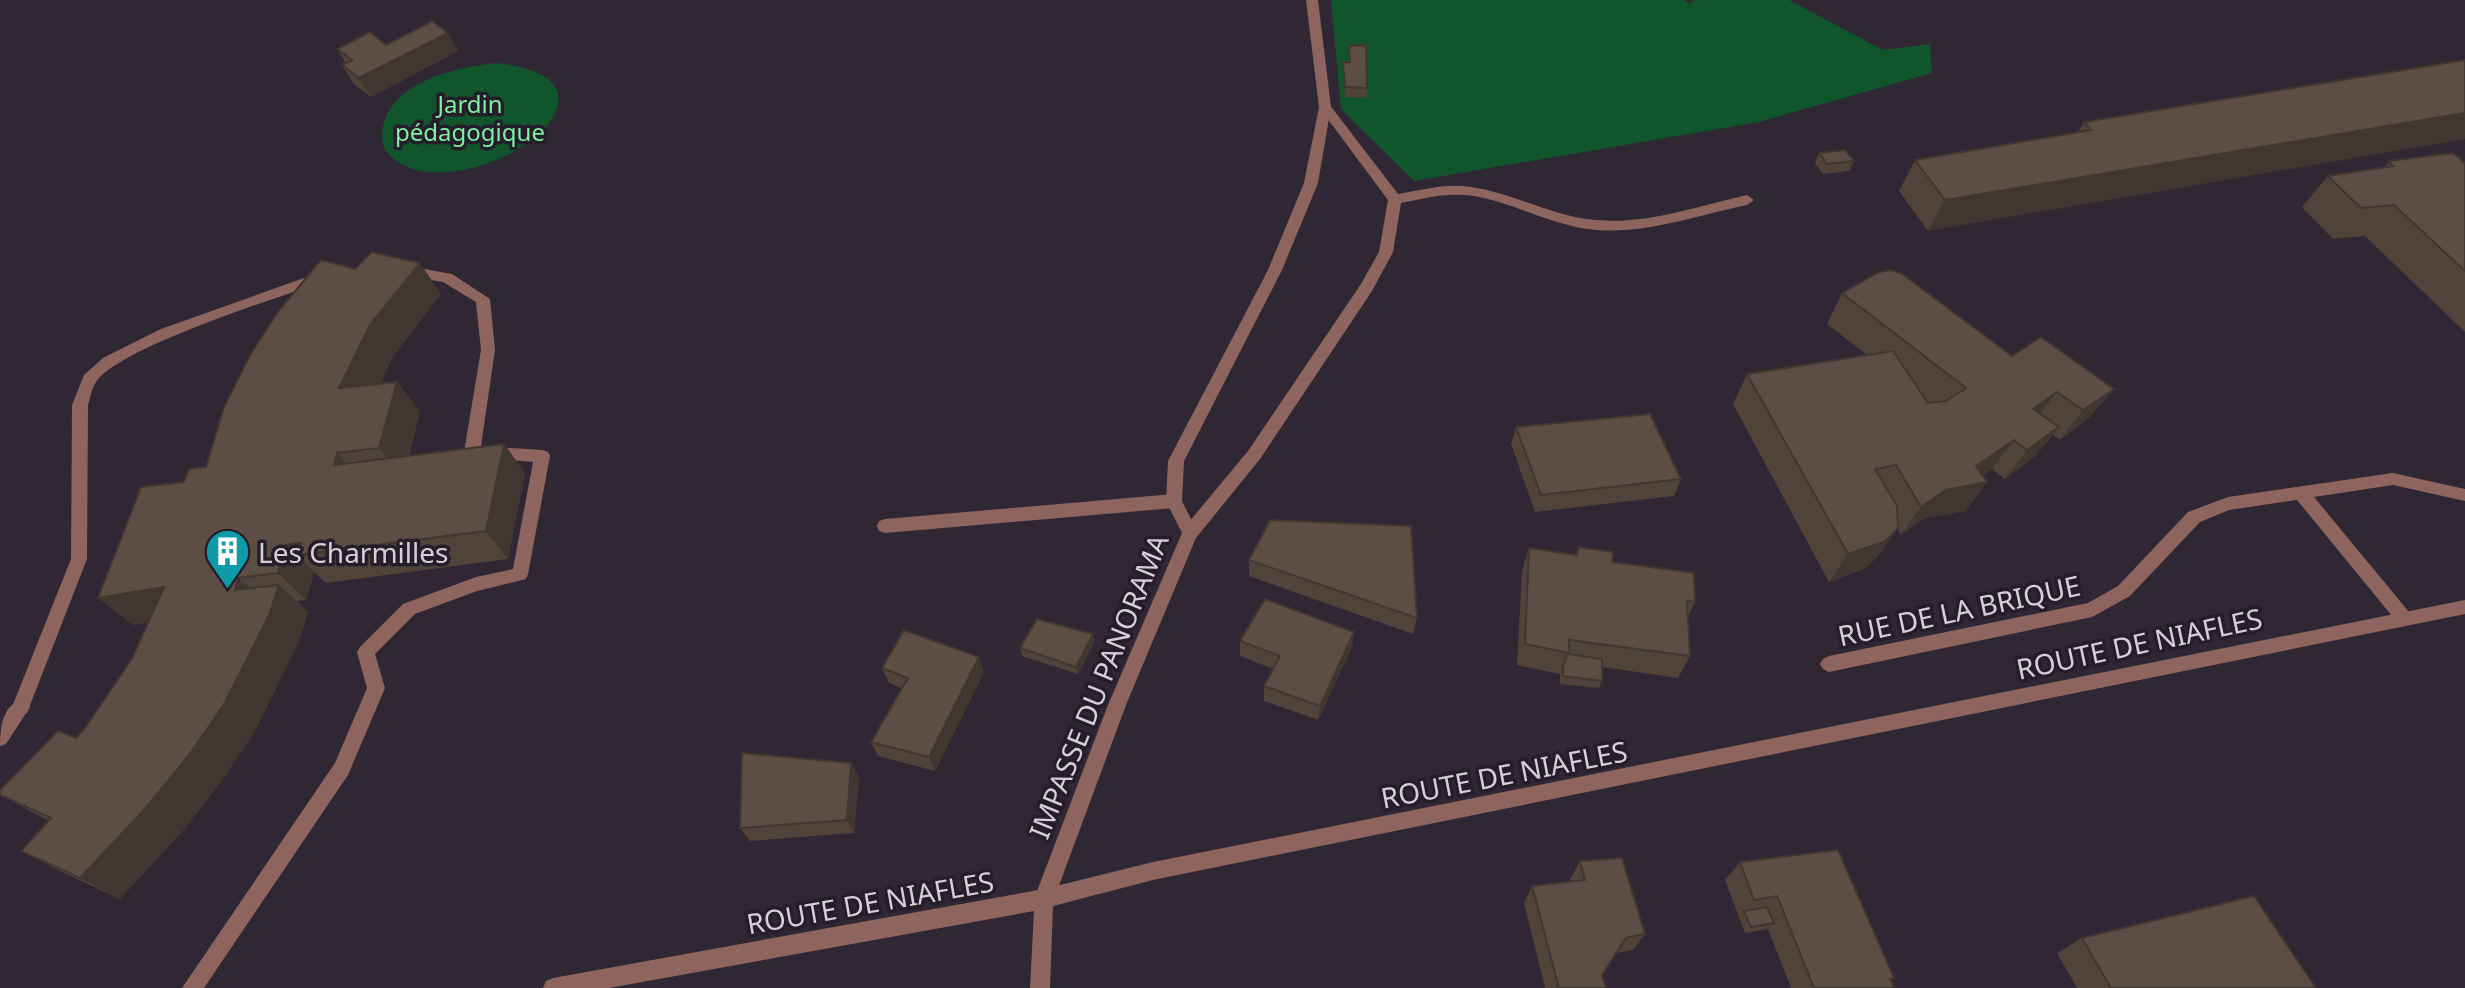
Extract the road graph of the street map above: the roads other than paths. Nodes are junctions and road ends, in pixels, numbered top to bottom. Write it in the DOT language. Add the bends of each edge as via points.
graph roads {
  1 [pos="1312,0"];
  2 [pos="1325,107"];
  3 [pos="1395,199"];
  4 [pos="1747,200"];
  5 [pos="394,269"];
  6 [pos="339,274"];
  7 [pos="2301,493"];
  8 [pos="2465,495"];
  9 [pos="1174,501"];
  10 [pos="885,526"];
  11 [pos="1190,533"];
  12 [pos="2465,607"];
  13 [pos="2403,617"];
  14 [pos="1829,664"];
  15 [pos="0,738"];
  16 [pos="1044,899"];
  17 [pos="192,988"];
  18 [pos="553,988"];
  19 [pos="1040,988"];
  1 -- 2 [label="street, IMPASSE DU PANORAMA"];
  2 -- 3 [label="street"];
  2 -- 9 [label="street, IMPASSE DU PANORAMA" via="1311,183 1275,270 1176,461"];
  3 -- 4 [label="street" via="1454,190 1478,192 1545,216 1596,225 1622,225"];
  3 -- 11 [label="street" via="1386,252 1367,287 1254,455"];
  5 -- 17 [label="street" via="447,278 483,299 488,350 472,452 542,456 520,574 409,609 366,652 376,688 342,769"];
  6 -- 15 [label="street" via="166,333 108,362 89,379 80,405 79,559 21,707"];
  7 -- 8 [label="street, RUE DE LA BRIQUE" via="2393,479"];
  7 -- 13 [label="street"];
  7 -- 14 [label="street, RUE DE LA BRIQUE" via="2228,504 2194,517 2124,591 2092,610"];
  9 -- 10 [label="street"];
  9 -- 11 [label="street, IMPASSE DU PANORAMA"];
  11 -- 16 [label="street, IMPASSE DU PANORAMA" via="1117,705"];
  12 -- 13 [label="street, ROUTE DE NIAFLES"];
  13 -- 16 [label="street, ROUTE DE NIAFLES" via="1153,871"];
  16 -- 18 [label="street, ROUTE DE NIAFLES"];
  16 -- 19 [label="street, IMPASSE DU PANORAMA"];
}
